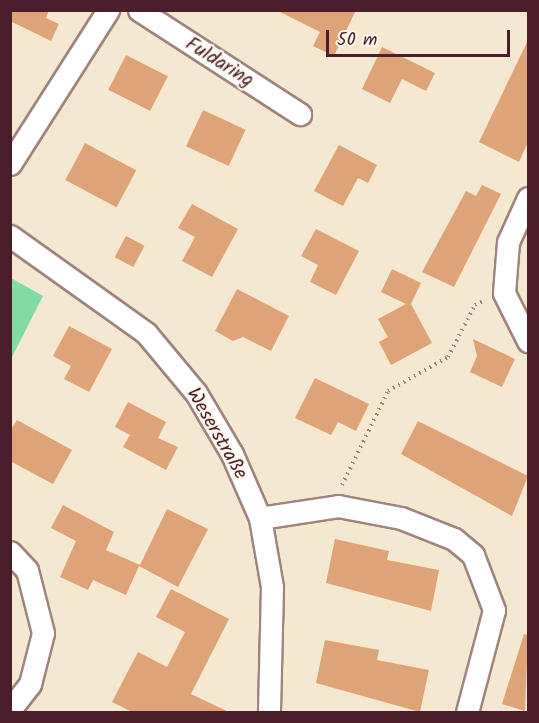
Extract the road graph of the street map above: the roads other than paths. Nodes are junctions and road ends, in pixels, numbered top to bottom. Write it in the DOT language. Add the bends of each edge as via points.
graph roads {
  1 [pos="108,10"];
  2 [pos="139,10"];
  3 [pos="300,114"];
  4 [pos="10,164"];
  5 [pos="528,198"];
  6 [pos="10,237"];
  7 [pos="528,341"];
  8 [pos="260,518"];
  9 [pos="10,552"];
  10 [pos="10,710"];
  11 [pos="269,712"];
  12 [pos="467,712"];
  1 -- 4 [label="street"];
  2 -- 3 [label="street, Fuldaring"];
  5 -- 7 [label="street" via="508,242 504,293"];
  6 -- 8 [label="street, Weserstraße" via="146,333 196,393 232,454"];
  8 -- 11 [label="street, Weserstraße" via="272,587"];
  8 -- 12 [label="street" via="338,506 401,518 454,539 473,555 494,610"];
  9 -- 10 [label="street" via="27,570 43,633 30,684"];
}
